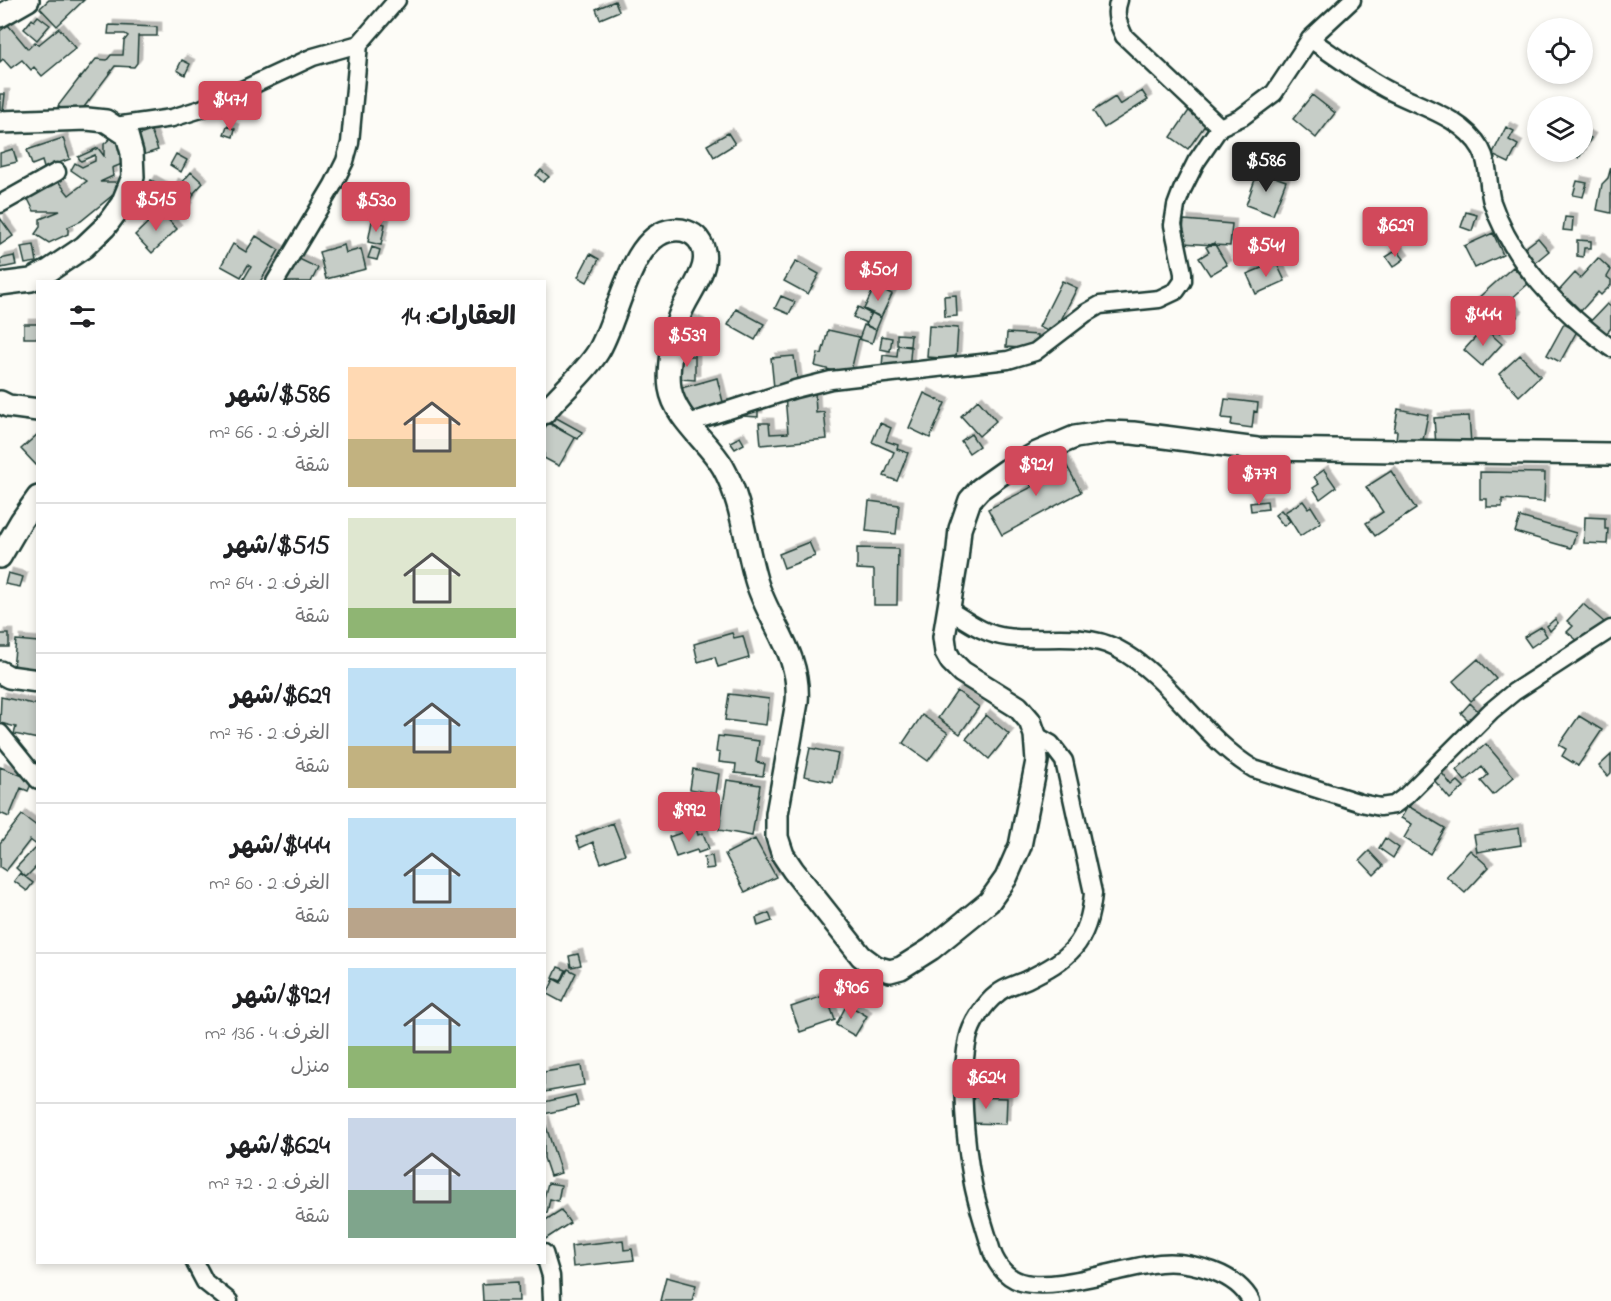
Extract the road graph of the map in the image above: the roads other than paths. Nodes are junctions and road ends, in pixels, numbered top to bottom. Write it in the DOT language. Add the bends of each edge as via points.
graph roads {
  1 [pos="28,0"];
  2 [pos="397,0"];
  3 [pos="1119,0"];
  4 [pos="1352,0"];
  5 [pos="0,16"];
  6 [pos="1310,39"];
  7 [pos="359,44"];
  8 [pos="0,122"];
  9 [pos="115,126"];
  10 [pos="1220,127"];
  11 [pos="57,172"];
  12 [pos="0,204"];
  13 [pos="276,280"];
  14 [pos="0,284"];
  15 [pos="1611,348"];
  16 [pos="0,402"];
  17 [pos="36,410"];
  18 [pos="546,411"];
  19 [pos="688,423"];
  20 [pos="1611,454"];
  21 [pos="36,500"];
  22 [pos="0,557"];
  23 [pos="949,610"];
  24 [pos="1611,629"];
  25 [pos="0,672"];
  26 [pos="36,681"];
  27 [pos="0,733"];
  28 [pos="1035,735"];
  29 [pos="36,778"];
  30 [pos="546,1260"];
  31 [pos="196,1264"];
  32 [pos="229,1301"];
  33 [pos="552,1301"];
  34 [pos="1251,1301"];
  1 -- 5 [label="main road"];
  2 -- 7 [label="street"];
  3 -- 10 [label="street" via="1117,21 1124,36"];
  4 -- 6 [label="street"];
  6 -- 10 [label="street" via="1274,93 1242,117"];
  6 -- 15 [label="street" via="1388,90 1442,114 1471,136 1482,150 1492,201 1529,273 1583,327"];
  7 -- 9 [label="street" via="313,57 201,109 172,118"];
  7 -- 13 [label="street" via="345,161"];
  8 -- 9 [label="main road" via="87,119"];
  9 -- 14 [label="main road" via="127,135 133,177 117,212 84,248 50,270 31,280"];
  10 -- 19 [label="street" via="1196,162 1176,206 1173,225 1183,281 1176,291 1160,299 1100,305 1035,352 1008,360 831,380"];
  11 -- 12 [label="street"];
  16 -- 17 [label="main road"];
  18 -- 19 [label="main road" via="606,339 642,251 658,234 675,229 693,233 702,244 705,258 680,313 670,373 670,389"];
  19 -- 28 [label="main road" via="713,452 733,487 756,581 796,669 797,702 777,814 777,837 793,870 861,956 876,967 890,971 901,968 988,902 1006,878 1020,846 1036,761"];
  20 -- 23 [label="main road" via="1257,449 1133,433 1075,437 1007,470 970,500 960,529"];
  21 -- 22 [label="main road"];
  23 -- 24 [label="street" via="987,633 1007,638 1086,639 1114,647 1162,684 1224,748 1254,769 1380,807 1394,805 1406,796 1514,692"];
  23 -- 28 [label="main road" via="944,636 951,661 1018,707"];
  25 -- 26 [label="main road"];
  27 -- 29 [label="street"];
  28 -- 34 [label="street" via="1051,744 1064,761 1093,893 1091,913 1070,954 1054,967 998,993 968,1037 964,1071 966,1128 973,1185 993,1257 1005,1273 1021,1282 1051,1284 1162,1263 1195,1264 1225,1275 1245,1290"];
  30 -- 33 [label="street"];
  31 -- 32 [label="street" via="205,1282"];
}
